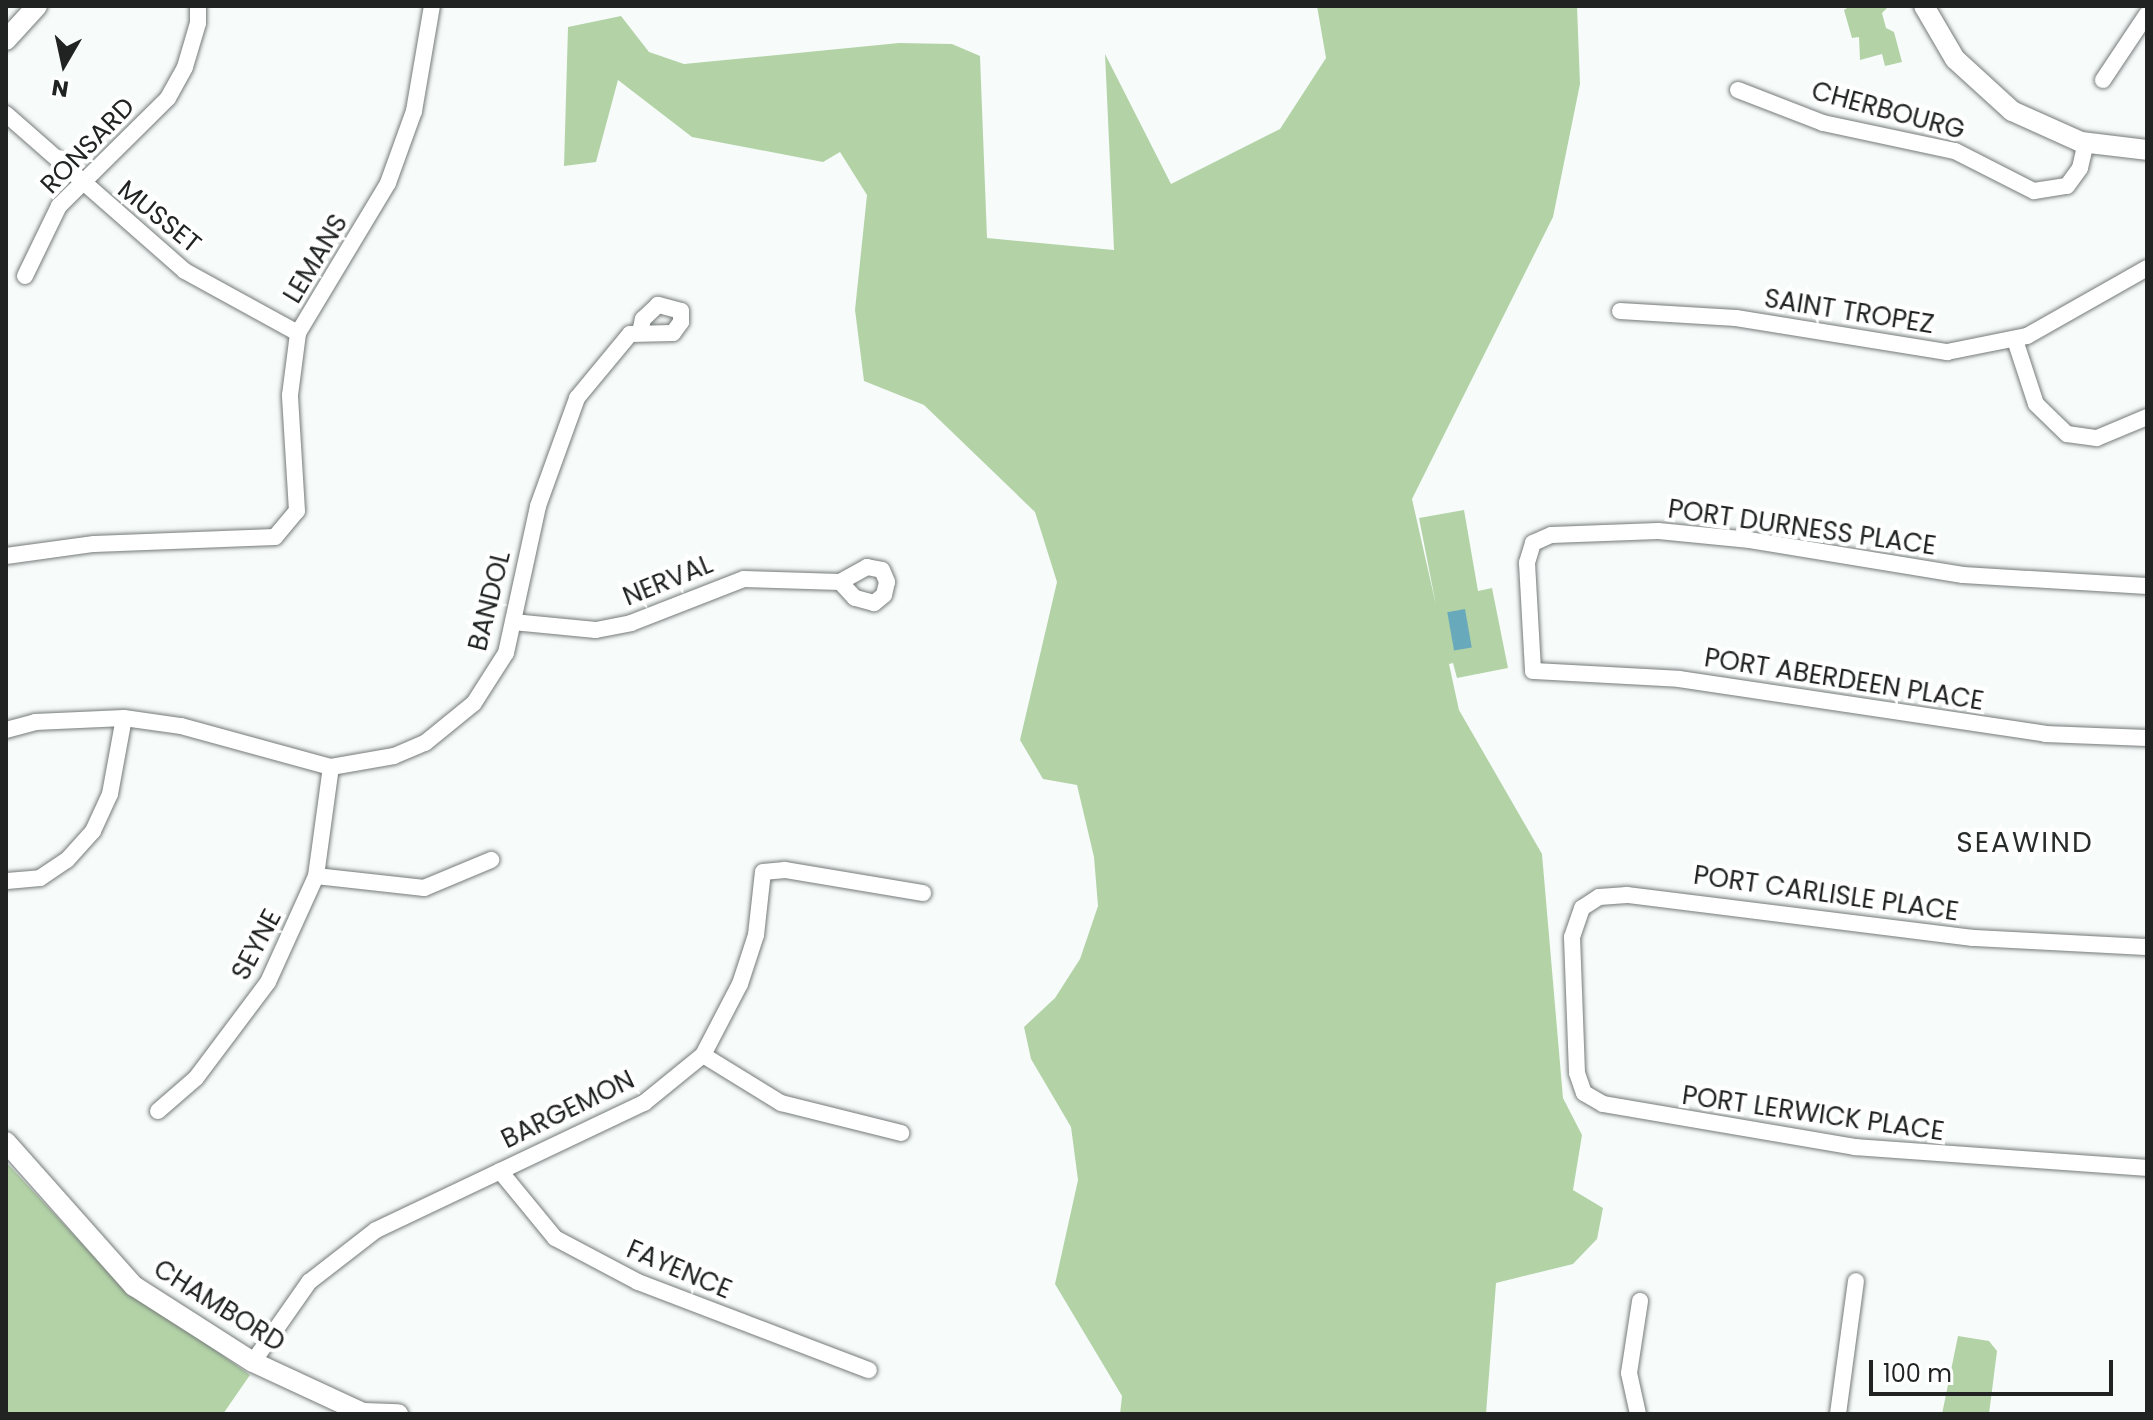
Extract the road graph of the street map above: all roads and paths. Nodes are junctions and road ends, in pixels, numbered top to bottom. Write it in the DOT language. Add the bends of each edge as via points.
graph roads {
  1 [pos="37,6"];
  2 [pos="198,6"];
  3 [pos="432,6"];
  4 [pos="1924,6"];
  5 [pos="2147,14"];
  6 [pos="6,40"];
  7 [pos="2103,80"];
  8 [pos="1738,90"];
  9 [pos="6,114"];
  10 [pos="2086,143"];
  11 [pos="2147,150"];
  12 [pos="81,185"];
  13 [pos="2147,268"];
  14 [pos="25,276"];
  15 [pos="1620,311"];
  16 [pos="640,332"];
  17 [pos="298,333"];
  18 [pos="2015,340"];
  19 [pos="2147,417"];
  20 [pos="6,556"];
  21 [pos="840,582"];
  22 [pos="2147,586"];
  23 [pos="513,622"];
  24 [pos="1533,671"];
  25 [pos="124,718"];
  26 [pos="6,730"];
  27 [pos="2147,738"];
  28 [pos="331,767"];
  29 [pos="491,860"];
  30 [pos="316,876"];
  31 [pos="7,881"];
  32 [pos="923,893"];
  33 [pos="2147,947"];
  34 [pos="1574,987"];
  35 [pos="703,1055"];
  36 [pos="158,1111"];
  37 [pos="901,1133"];
  38 [pos="6,1142"];
  39 [pos="2147,1168"];
  40 [pos="500,1171"];
  41 [pos="1856,1281"];
  42 [pos="1640,1301"];
  43 [pos="253,1362"];
  44 [pos="869,1370"];
  45 [pos="364,1413"];
  46 [pos="398,1414"];
  47 [pos="1638,1414"];
  48 [pos="1838,1414"];
  1 -- 6 [label="street"];
  2 -- 12 [label="street, RONSARD" via="185,67 168,98"];
  3 -- 17 [label="street, LEMANS" via="414,111 388,183"];
  4 -- 10 [label="street" via="1955,59 1991,95 2045,129"];
  5 -- 7 [label="street"];
  8 -- 10 [label="street, CHERBOURG" via="1823,123 1955,151 2034,191 2067,186 2080,168"];
  9 -- 12 [label="street, MUSSET"];
  10 -- 11 [label="street"];
  12 -- 14 [label="street, RONSARD" via="59,206"];
  12 -- 17 [label="street, MUSSET" via="185,271"];
  13 -- 18 [label="street, SAINT TROPEZ"];
  15 -- 18 [label="street, SAINT TROPEZ" via="1748,320 1912,350 1947,352"];
  16 -- 23 [label="street, BANDOL" via="630,334 600,365 577,398 538,506"];
  17 -- 20 [label="street, LEMANS" via="290,395 297,511 275,537 94,544"];
  18 -- 19 [label="street" via="2036,404 2067,434 2097,438"];
  21 -- 23 [label="street, NERVAL" via="777,577 729,582 631,623 596,630"];
  22 -- 24 [label="street, PORT DURNESS PLACE" via="1963,575 1704,534 1565,533 1540,538 1528,550"];
  23 -- 28 [label="street, BANDOL" via="506,653 491,681 452,725 394,756"];
  24 -- 27 [label="street, PORT ABERDEEN PLACE" via="1679,679 2020,731"];
  25 -- 26 [label="street, BANDOL" via="35,722"];
  25 -- 28 [label="street, BANDOL" via="181,726"];
  25 -- 31 [label="street" via="110,794 93,831 67,860 40,878"];
  28 -- 30 [label="street, SEYNE"];
  29 -- 30 [label="street" via="424,888"];
  30 -- 36 [label="street, SEYNE" via="268,982 196,1078"];
  32 -- 35 [label="street, BARGEMON" via="785,870 763,872 756,935 740,984"];
  33 -- 34 [label="street, PORT CARLISLE PLACE" via="1973,938 1627,895 1599,897 1582,908 1572,937"];
  34 -- 39 [label="street, PORT LERWICK PLACE" via="1577,1073 1584,1093 1603,1104 1855,1147"];
  35 -- 37 [label="street" via="781,1103"];
  35 -- 40 [label="street, BARGEMON" via="644,1103"];
  38 -- 43 [label="street, CHAMBORD" via="134,1286"];
  40 -- 43 [label="street, BARGEMON" via="376,1230 309,1282"];
  40 -- 44 [label="street, FAYENCE" via="555,1238 638,1282"];
  41 -- 48 [label="street"];
  42 -- 47 [label="street" via="1629,1373"];
  43 -- 45 [label="street, CHAMBORD"];
  45 -- 46 [label="street, CHAMBORD"];
}
